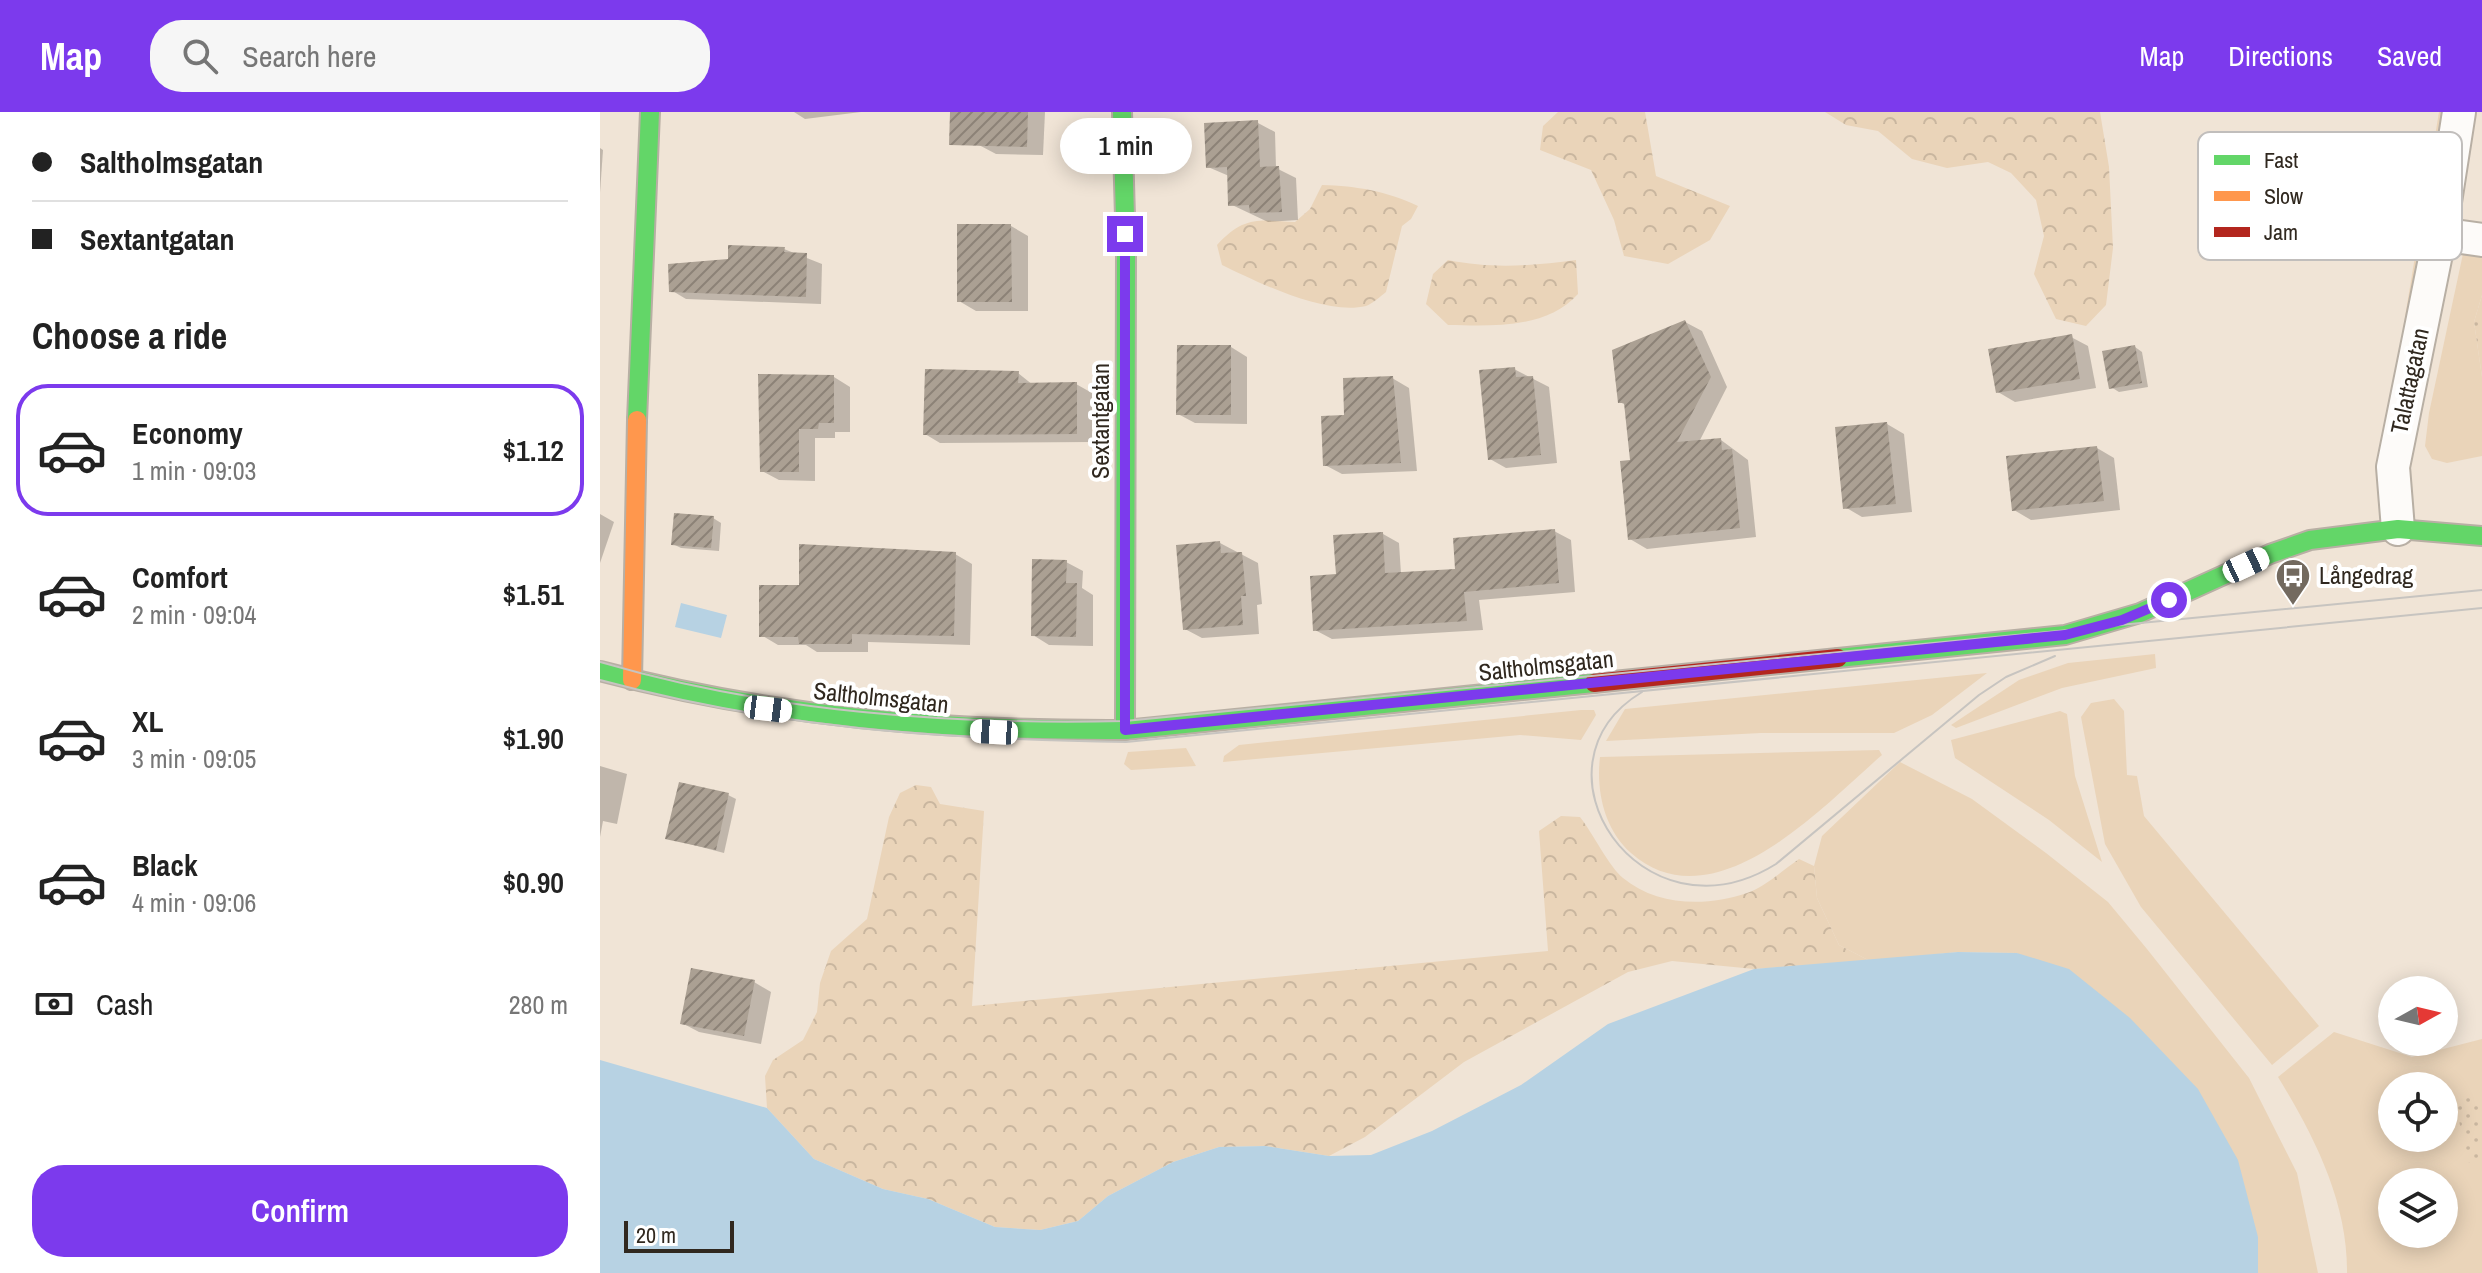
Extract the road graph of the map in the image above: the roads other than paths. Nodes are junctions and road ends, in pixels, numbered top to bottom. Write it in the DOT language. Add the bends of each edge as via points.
graph roads {
  1 [pos="650,112"];
  2 [pos="1122,112"];
  3 [pos="2459,112"];
  4 [pos="2456,132"];
  5 [pos="2462,237"];
  6 [pos="2482,240"];
  7 [pos="2435,260"];
  8 [pos="2398,529"];
  9 [pos="2482,536"];
  10 [pos="600,671"];
  11 [pos="632,680"];
  12 [pos="1125,730"];
  1 -- 11 [label="street"];
  2 -- 12 [label="street, Sextantgatan"];
  3 -- 4 [label="street, Talattagatan"];
  5 -- 6 [label="street"];
  7 -- 8 [label="street, Talattagatan" via="2393,467"];
  8 -- 9 [label="street, Saltholmsgatan"];
  8 -- 12 [label="street, Saltholmsgatan" via="2310,540 2140,613 2065,635"];
  10 -- 11 [label="street, Saltholmsgatan"];
  11 -- 12 [label="street, Saltholmsgatan" via="768,709 886,724 994,732"];
}
